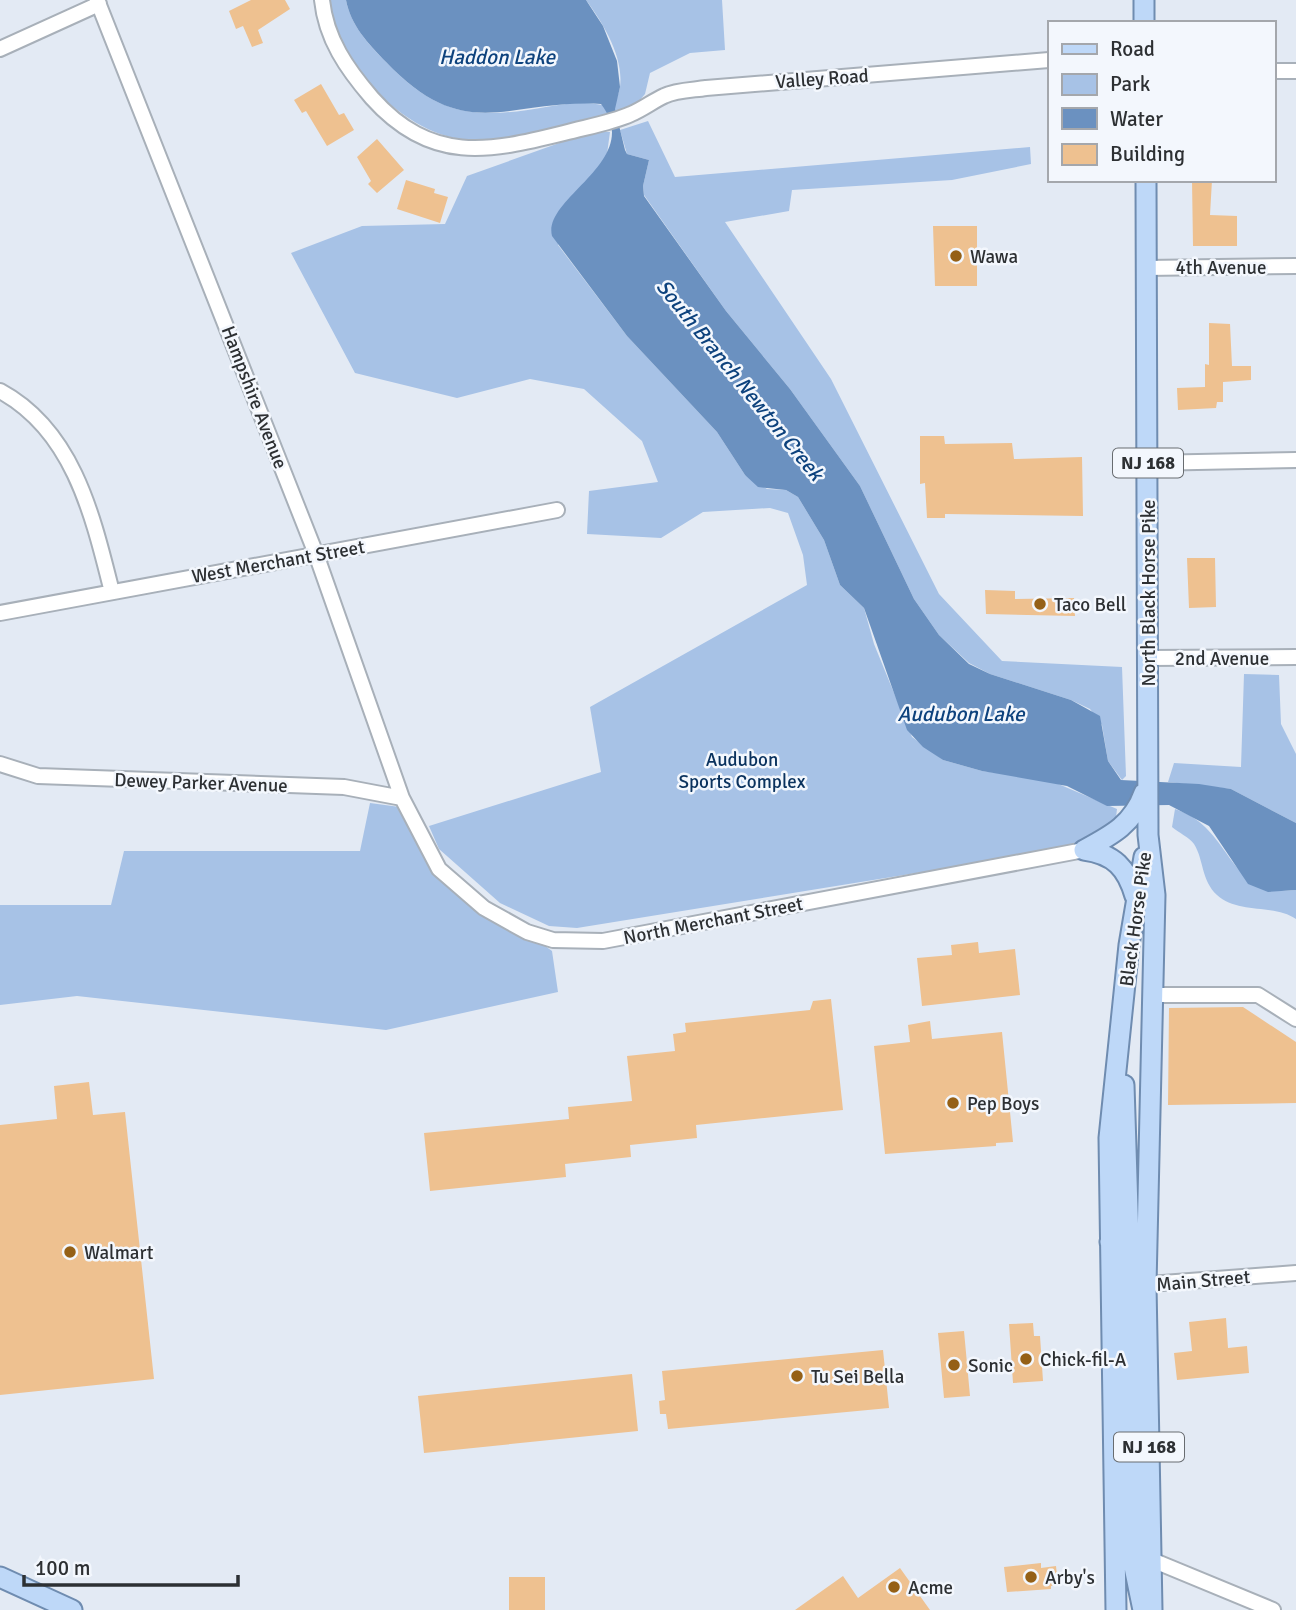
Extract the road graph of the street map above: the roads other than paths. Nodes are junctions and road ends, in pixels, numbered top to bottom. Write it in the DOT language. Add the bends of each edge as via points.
graph roads {
  1 [pos="322,0"];
  2 [pos="1144,0"];
  3 [pos="98,2"];
  4 [pos="1144,21"];
  5 [pos="0,49"];
  6 [pos="1048,60"];
  7 [pos="1275,71"];
  8 [pos="1296,71"];
  9 [pos="1146,182"];
  10 [pos="1296,266"];
  11 [pos="1146,268"];
  12 [pos="0,391"];
  13 [pos="1296,460"];
  14 [pos="1147,463"];
  15 [pos="557,510"];
  16 [pos="316,554"];
  17 [pos="112,592"];
  18 [pos="0,613"];
  19 [pos="1296,657"];
  20 [pos="1147,658"];
  21 [pos="0,764"];
  22 [pos="402,799"];
  23 [pos="1142,812"];
  24 [pos="1148,835"];
  25 [pos="1084,850"];
  26 [pos="1137,900"];
  27 [pos="1154,995"];
  28 [pos="1296,1019"];
  29 [pos="1121,1035"];
  30 [pos="1296,1273"];
  31 [pos="1128,1286"];
  32 [pos="1152,1560"];
  33 [pos="0,1577"];
  34 [pos="72,1610"];
  35 [pos="1116,1610"];
  36 [pos="1143,1610"];
  37 [pos="1152,1610"];
  38 [pos="1273,1610"];
  1 -- 6 [label="street, Valley Road" via="324,19 339,55 387,114 435,141 469,150 513,146 602,123 630,115 667,94"];
  2 -- 4 [label="main road"];
  3 -- 5 [label="street"];
  3 -- 16 [label="street, Hampshire Avenue"];
  7 -- 8 [label="street"];
  9 -- 11 [label="main road, NJ 168"];
  10 -- 11 [label="street, 4th Avenue"];
  11 -- 14 [label="main road, North Black Horse Pike / NJ 168"];
  12 -- 17 [label="street" via="19,401 68,456 94,520"];
  13 -- 14 [label="street"];
  14 -- 20 [label="main road, North Black Horse Pike / NJ 168"];
  15 -- 16 [label="street, West Merchant Street"];
  16 -- 17 [label="street, West Merchant Street"];
  16 -- 22 [label="street, Hampshire Avenue"];
  17 -- 18 [label="street, West Merchant Street"];
  19 -- 20 [label="street, 2nd Avenue"];
  20 -- 23 [label="main road, North Black Horse Pike / NJ 168" via="1148,762"];
  21 -- 22 [label="street, Dewey Parker Avenue" via="37,776 344,788"];
  22 -- 25 [label="street, North Merchant Street" via="439,869 458,888 527,932 580,943"];
  23 -- 24 [label="main road, North Black Horse Pike / NJ 168"];
  23 -- 25 [label="main road"];
  24 -- 26 [label="main road, Black Horse Pike / NJ 168"];
  24 -- 27 [label="main road, Black Horse Pike / NJ 168" via="1155,895"];
  25 -- 26 [label="main road" via="1102,852 1117,862 1129,876"];
  26 -- 29 [label="main road, Black Horse Pike / NJ 168"];
  27 -- 28 [label="street" via="1258,995"];
  27 -- 31 [label="main road, Black Horse Pike / NJ 168"];
  29 -- 31 [label="main road" via="1129,1241 1134,1264"];
  29 -- 31 [label="main road, Black Horse Pike / NJ 168" via="1109,1138 1109,1241 1125,1264"];
  30 -- 31 [label="street, Main Street"];
  31 -- 32 [label="main road, Black Horse Pike / NJ 168"];
  31 -- 35 [label="main road, Black Horse Pike / NJ 168"];
  31 -- 36 [label="main road" via="1132,1557"];
  32 -- 37 [label="main road, Black Horse Pike / NJ 168"];
  32 -- 38 [label="street"];
  33 -- 34 [label="main road"];
}
